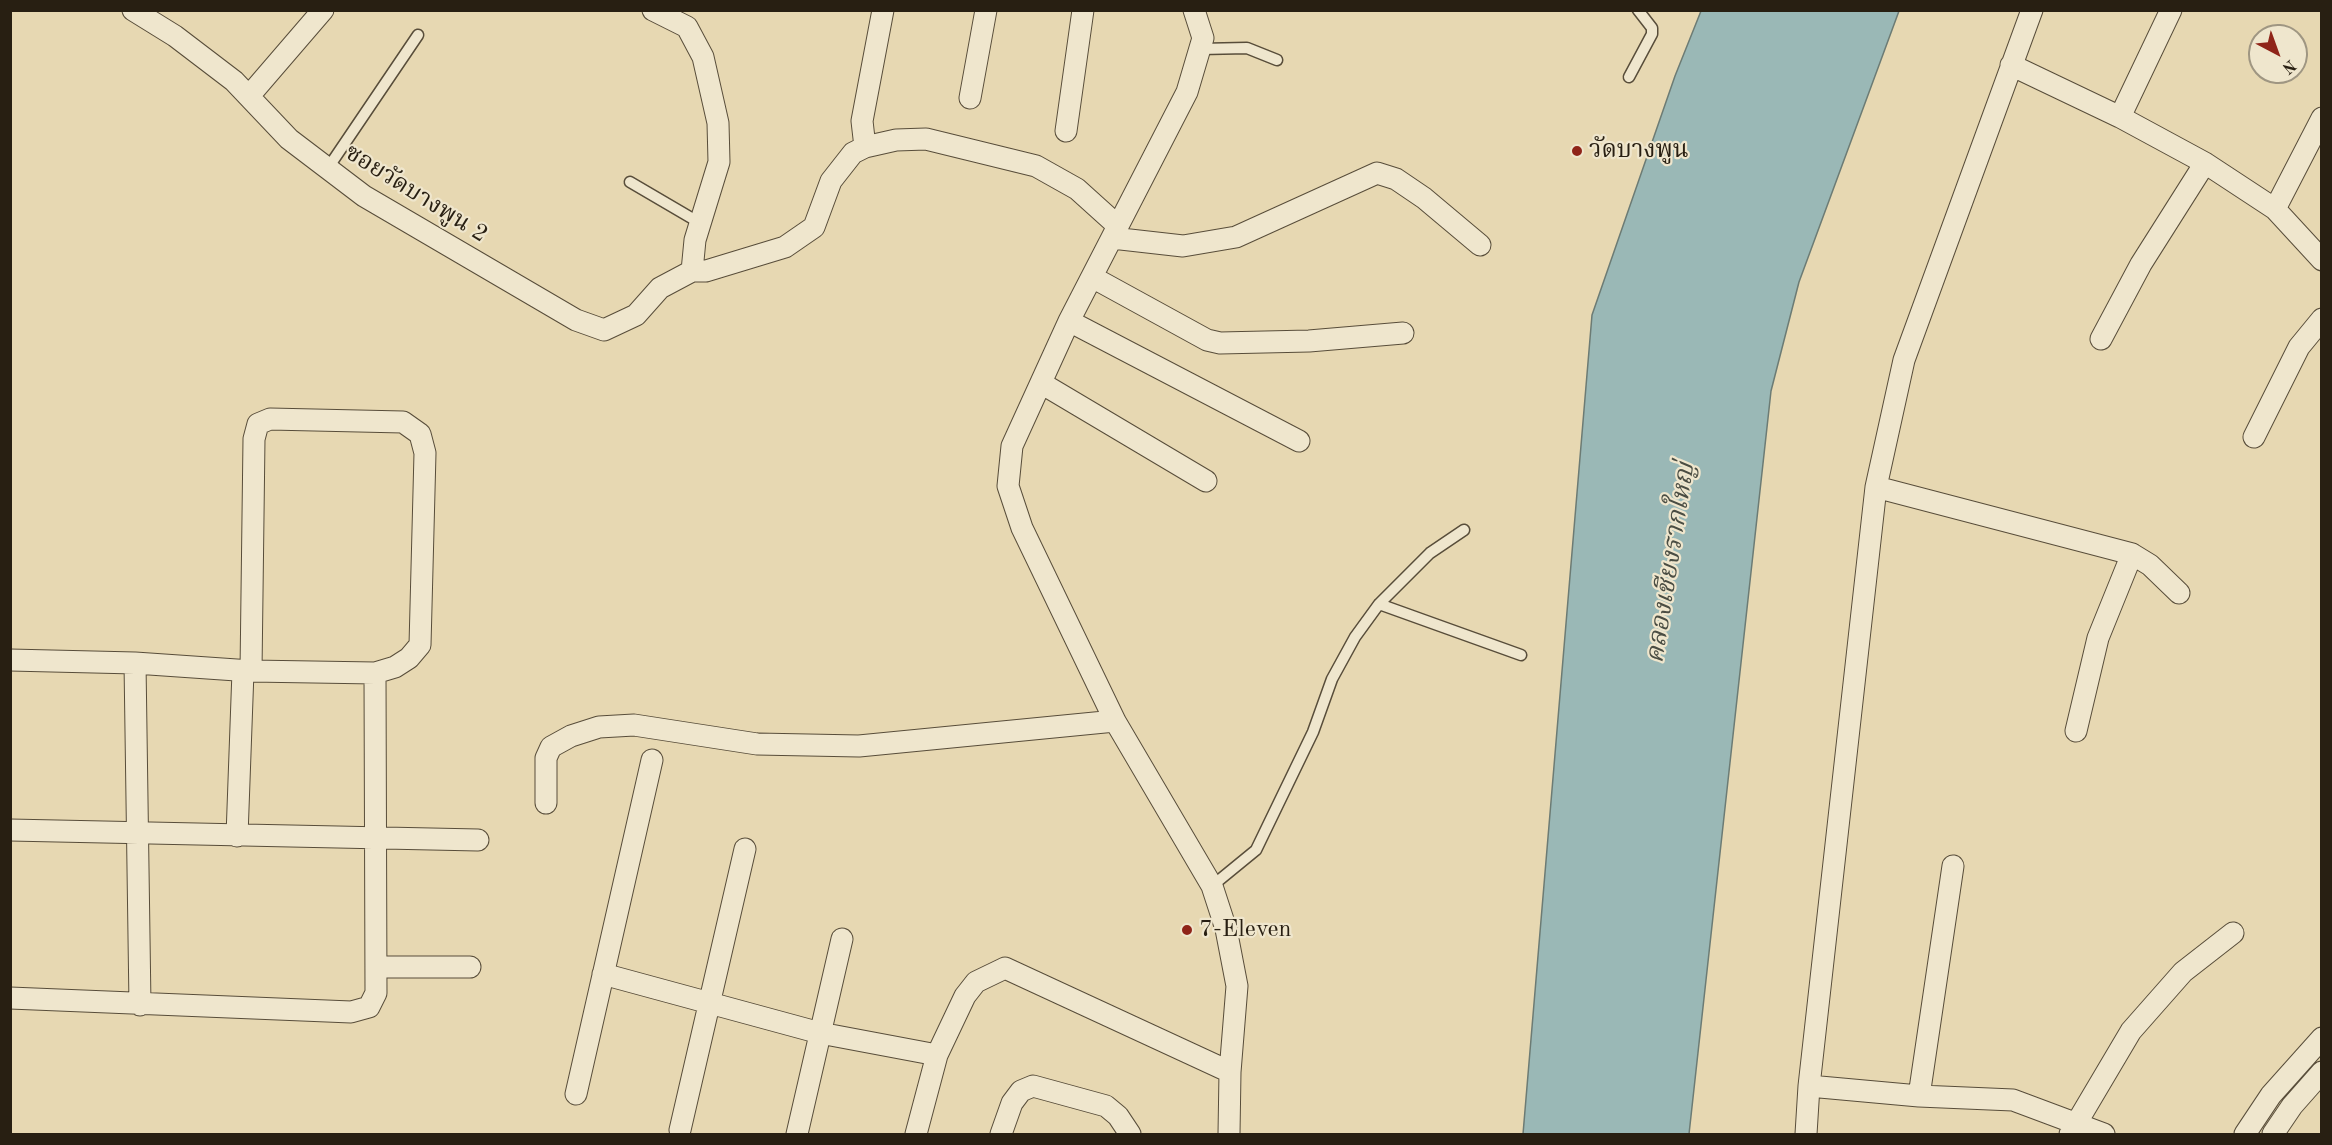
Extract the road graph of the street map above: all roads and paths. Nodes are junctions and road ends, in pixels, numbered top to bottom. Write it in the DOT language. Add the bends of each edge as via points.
graph roads {
  1 [pos="133,10"];
  2 [pos="323,10"];
  3 [pos="883,10"];
  4 [pos="986,10"];
  5 [pos="1083,10"];
  6 [pos="1194,10"];
  7 [pos="1638,10"];
  8 [pos="2032,10"];
  9 [pos="2171,10"];
  10 [pos="667,13"];
  11 [pos="161,18"];
  12 [pos="418,35"];
  13 [pos="1200,49"];
  14 [pos="1277,60"];
  15 [pos="2011,65"];
  16 [pos="1629,77"];
  17 [pos="249,96"];
  18 [pos="970,98"];
  19 [pos="2120,117"];
  20 [pos="2322,118"];
  21 [pos="1066,131"];
  22 [pos="865,147"];
  23 [pos="2205,164"];
  24 [pos="327,168"];
  25 [pos="630,182"];
  26 [pos="2275,209"];
  27 [pos="700,223"];
  28 [pos="1115,232"];
  29 [pos="1480,245"];
  30 [pos="2322,260"];
  31 [pos="692,271"];
  32 [pos="1092,277"];
  33 [pos="2322,319"];
  34 [pos="1069,321"];
  35 [pos="1403,333"];
  36 [pos="2101,339"];
  37 [pos="1041,383"];
  38 [pos="2254,437"];
  39 [pos="1299,441"];
  40 [pos="1206,481"];
  41 [pos="1876,487"];
  42 [pos="1464,530"];
  43 [pos="2132,554"];
  44 [pos="2179,593"];
  45 [pos="1379,604"];
  46 [pos="1521,655"];
  47 [pos="10,660"];
  48 [pos="135,663"];
  49 [pos="247,671"];
  50 [pos="375,673"];
  51 [pos="1115,721"];
  52 [pos="2076,731"];
  53 [pos="652,760"];
  54 [pos="546,803"];
  55 [pos="10,830"];
  56 [pos="137,833"];
  57 [pos="237,836"];
  58 [pos="374,840"];
  59 [pos="478,840"];
  60 [pos="745,849"];
  61 [pos="1953,866"];
  62 [pos="1212,886"];
  63 [pos="2233,933"];
  64 [pos="842,939"];
  65 [pos="376,967"];
  66 [pos="470,967"];
  67 [pos="603,974"];
  68 [pos="10,998"];
  69 [pos="710,1002"];
  70 [pos="140,1005"];
  71 [pos="820,1033"];
  72 [pos="2322,1038"];
  73 [pos="937,1055"];
  74 [pos="1230,1072"];
  75 [pos="2322,1072"];
  76 [pos="1809,1086"];
  77 [pos="576,1094"];
  78 [pos="1919,1096"];
  79 [pos="2073,1129"];
  80 [pos="680,1130"];
  81 [pos="797,1134"];
  82 [pos="916,1134"];
  83 [pos="1001,1134"];
  84 [pos="1131,1134"];
  85 [pos="1229,1134"];
  86 [pos="1806,1134"];
  87 [pos="2104,1134"];
  88 [pos="2245,1134"];
  89 [pos="2273,1134"];
  1 -- 11 [label="street, ซอยวัดบางพูน 2"];
  2 -- 17 [label="street"];
  3 -- 22 [label="street" via="861,121"];
  4 -- 18 [label="street"];
  5 -- 21 [label="street"];
  6 -- 13 [label="street" via="1203,38"];
  7 -- 16 [label="lane" via="1652,28 1652,34"];
  8 -- 15 [label="street"];
  9 -- 19 [label="street"];
  10 -- 27 [label="street" via="687,27 703,57 718,123 719,162"];
  11 -- 17 [label="street, ซอยวัดบางพูน 2" via="175,36"];
  12 -- 24 [label="lane"];
  13 -- 14 [label="lane" via="1247,48"];
  13 -- 28 [label="street" via="1187,92"];
  15 -- 19 [label="street"];
  15 -- 41 [label="street" via="1904,360"];
  17 -- 24 [label="street, ซอยวัดบางพูน 2" via="289,139"];
  19 -- 23 [label="street"];
  20 -- 26 [label="street"];
  22 -- 28 [label="street, ซอยวัดบางพูน 2" via="926,139 1036,166 1077,189"];
  22 -- 31 [label="street, ซอยวัดบางพูน 2" via="853,153 831,181 814,226 786,247 706,271"];
  23 -- 26 [label="street"];
  23 -- 36 [label="street" via="2141,264"];
  24 -- 31 [label="street, ซอยวัดบางพูน 2" via="364,196 478,264 576,320 604,330 636,315 660,288"];
  25 -- 27 [label="lane"];
  26 -- 30 [label="street"];
  27 -- 31 [label="street" via="694,240"];
  28 -- 29 [label="street" via="1183,246 1236,237 1377,173 1396,179 1424,198"];
  28 -- 32 [label="street"];
  32 -- 34 [label="street"];
  32 -- 35 [label="street" via="1207,340 1221,343"];
  33 -- 38 [label="street" via="2299,348"];
  34 -- 37 [label="street"];
  34 -- 39 [label="street"];
  37 -- 40 [label="street"];
  37 -- 51 [label="street" via="1012,446 1008,486 1022,528"];
  41 -- 43 [label="street"];
  41 -- 76 [label="street"];
  42 -- 45 [label="lane" via="1430,553"];
  43 -- 44 [label="street"];
  43 -- 52 [label="street" via="2098,638"];
  45 -- 46 [label="lane"];
  45 -- 62 [label="lane" via="1332,679 1313,732 1256,850"];
  47 -- 48 [label="street"];
  48 -- 49 [label="street"];
  48 -- 56 [label="street"];
  49 -- 50 [label="street"];
  49 -- 50 [label="street" via="254,439 258,424 270,419 374,420 403,422 420,434 425,453 420,645 402,663"];
  49 -- 57 [label="street"];
  50 -- 58 [label="street"];
  51 -- 54 [label="street" via="859,746 757,744 634,725 599,727 551,747 546,758"];
  51 -- 62 [label="street"];
  53 -- 67 [label="street"];
  55 -- 56 [label="street"];
  56 -- 57 [label="street"];
  56 -- 70 [label="street"];
  57 -- 58 [label="street"];
  58 -- 59 [label="street"];
  58 -- 65 [label="street"];
  60 -- 69 [label="street"];
  61 -- 78 [label="street"];
  62 -- 74 [label="street" via="1226,929 1237,986"];
  63 -- 79 [label="street" via="2183,972 2132,1031"];
  64 -- 71 [label="street"];
  65 -- 66 [label="street"];
  65 -- 70 [label="street" via="376,993 369,1007 351,1012"];
  67 -- 69 [label="street"];
  67 -- 77 [label="street"];
  68 -- 70 [label="street"];
  69 -- 71 [label="street"];
  69 -- 80 [label="street"];
  71 -- 73 [label="street"];
  71 -- 81 [label="street"];
  72 -- 88 [label="street" via="2271,1095"];
  73 -- 74 [label="street" via="964,996 976,982 1005,968"];
  73 -- 82 [label="street"];
  74 -- 85 [label="street"];
  75 -- 89 [label="street"];
  76 -- 78 [label="street"];
  76 -- 86 [label="street"];
  78 -- 79 [label="street" via="2013,1100"];
  79 -- 87 [label="street"];
  83 -- 84 [label="street" via="1012,1103 1021,1091 1032,1086 1106,1106"];
}
